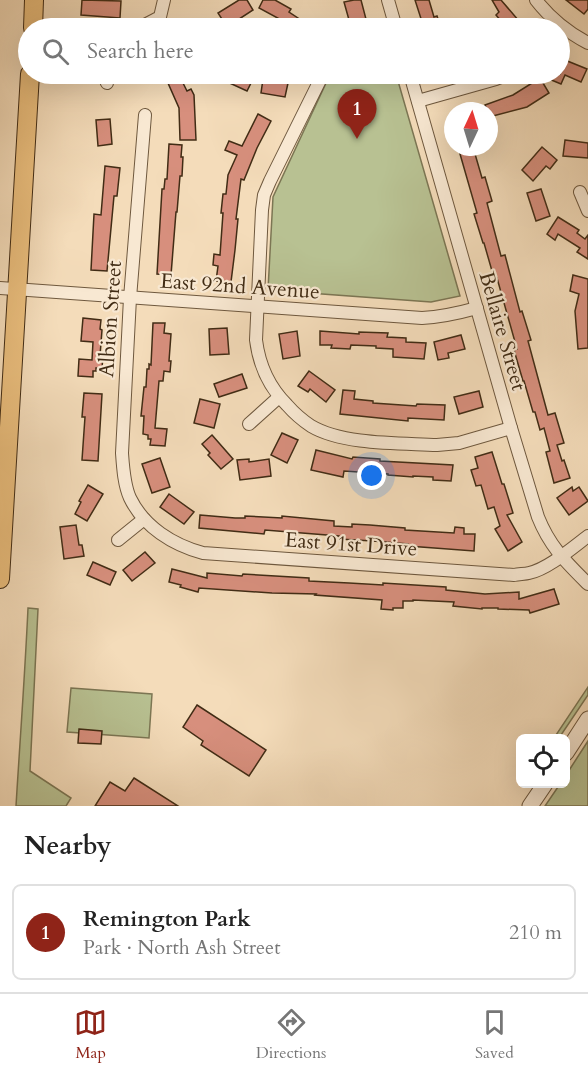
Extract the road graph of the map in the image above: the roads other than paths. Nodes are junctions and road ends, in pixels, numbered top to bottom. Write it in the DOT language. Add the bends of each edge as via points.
graph roads {
  1 [pos="34,0"];
  2 [pos="164,0"];
  3 [pos="388,0"];
  4 [pos="536,0"];
  5 [pos="33,18"];
  6 [pos="157,18"];
  7 [pos="393,18"];
  8 [pos="551,18"];
  9 [pos="570,34"];
  10 [pos="588,43"];
  11 [pos="29,84"];
  12 [pos="316,84"];
  13 [pos="413,84"];
  14 [pos="478,84"];
  15 [pos="418,101"];
  16 [pos="145,116"];
  17 [pos="580,192"];
  18 [pos="588,211"];
  19 [pos="9,289"];
  20 [pos="130,298"];
  21 [pos="257,307"];
  22 [pos="477,308"];
  23 [pos="279,397"];
  24 [pos="249,424"];
  25 [pos="511,428"];
  26 [pos="144,519"];
  27 [pos="588,536"];
  28 [pos="118,540"];
  29 [pos="561,556"];
  30 [pos="0,579"];
  31 [pos="588,584"];
  32 [pos="588,719"];
  33 [pos="570,747"];
  34 [pos="542,788"];
  35 [pos="530,806"];
  1 -- 5 [label="main road"];
  2 -- 6 [label="street"];
  3 -- 7 [label="street"];
  4 -- 8 [label="street"];
  9 -- 10 [label="street"];
  11 -- 19 [label="main road"];
  12 -- 21 [label="street" via="264,195"];
  13 -- 15 [label="street, Bellaire Street"];
  14 -- 15 [label="street"];
  15 -- 22 [label="street, Bellaire Street"];
  16 -- 20 [label="street, Albion Street"];
  17 -- 18 [label="street"];
  19 -- 20 [label="street, East 92nd Avenue"];
  19 -- 30 [label="main road"];
  20 -- 21 [label="street, East 92nd Avenue"];
  20 -- 26 [label="street, Albion Street" via="122,453 130,498"];
  21 -- 22 [label="street, East 92nd Avenue" via="422,318"];
  21 -- 23 [label="street" via="258,357"];
  22 -- 25 [label="street, Bellaire Street"];
  23 -- 24 [label="street"];
  23 -- 25 [label="street" via="313,427 355,440 450,445"];
  25 -- 29 [label="street, Bellaire Street" via="538,517"];
  26 -- 28 [label="street"];
  26 -- 29 [label="street, East 91st Drive" via="182,546 203,553 514,575 537,570"];
  27 -- 29 [label="street, East 91st Drive"];
  29 -- 31 [label="street, Bellaire Street"];
  32 -- 33 [label="street"];
  34 -- 35 [label="street"];
}
